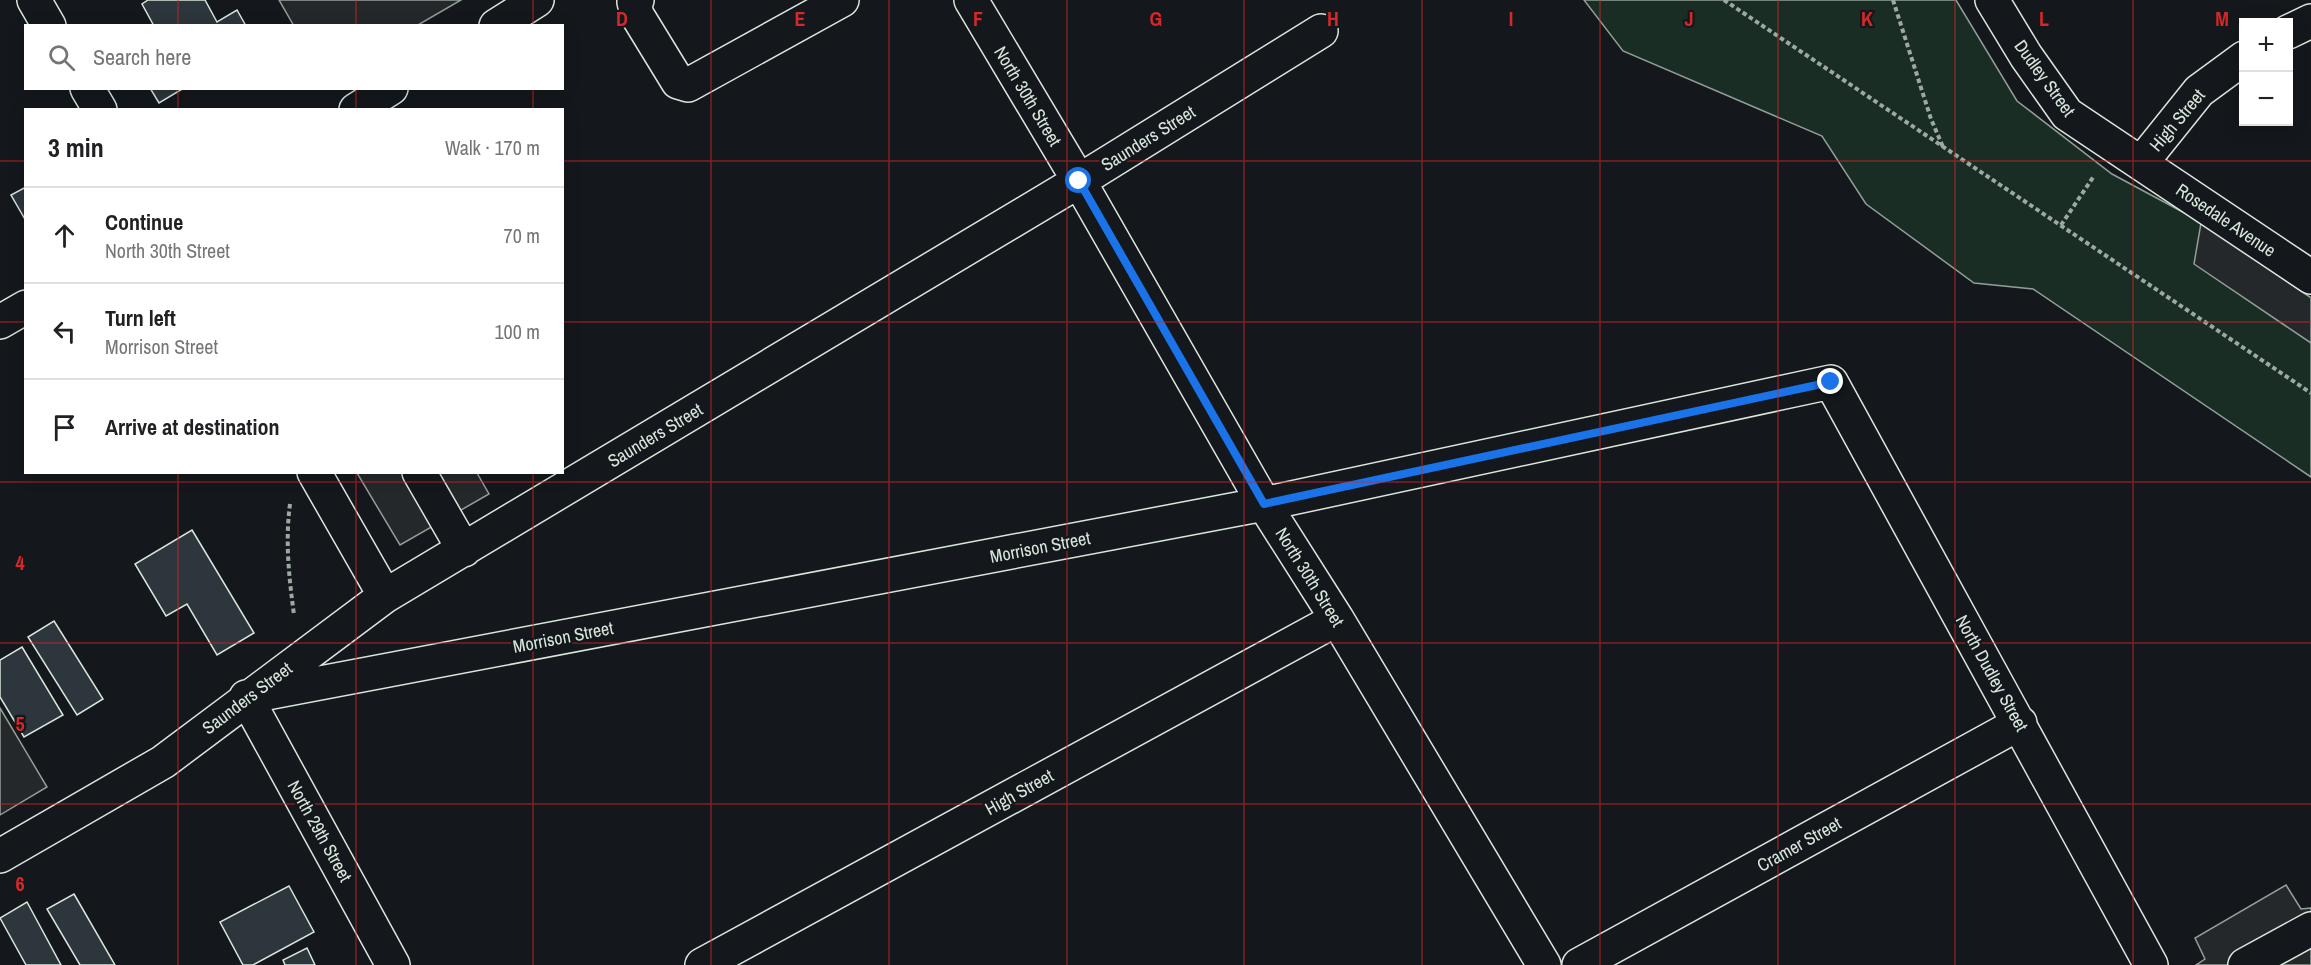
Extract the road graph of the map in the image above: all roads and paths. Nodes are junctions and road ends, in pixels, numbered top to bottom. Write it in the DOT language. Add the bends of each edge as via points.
graph roads {
  1 [pos="34,0"];
  2 [pos="537,0"];
  3 [pos="637,0"];
  4 [pos="842,0"];
  5 [pos="971,0"];
  6 [pos="1724,0"];
  7 [pos="1893,0"];
  8 [pos="1992,0"];
  9 [pos="2311,21"];
  10 [pos="48,24"];
  11 [pos="499,24"];
  12 [pos="1321,31"];
  13 [pos="2293,31"];
  14 [pos="2239,62"];
  15 [pos="88,90"];
  16 [pos="388,90"];
  17 [pos="99,108"];
  18 [pos="359,108"];
  19 [pos="1943,147"];
  20 [pos="2113,147"];
  21 [pos="2142,162"];
  22 [pos="1079,181"];
  23 [pos="2061,225"];
  24 [pos="2311,277"];
  25 [pos="24,308"];
  26 [pos="0,322"];
  27 [pos="1831,382"];
  28 [pos="2311,393"];
  29 [pos="315,474"];
  30 [pos="420,474"];
  31 [pos="290,499"];
  32 [pos="1264,504"];
  33 [pos="464,550"];
  34 [pos="385,596"];
  35 [pos="294,615"];
  36 [pos="1336,619"];
  37 [pos="246,698"];
  38 [pos="2020,723"];
  39 [pos="0,856"];
  40 [pos="2311,929"];
  41 [pos="393,965"];
  42 [pos="702,965"];
  43 [pos="1544,965"];
  44 [pos="1579,965"];
  45 [pos="2151,965"];
  46 [pos="2246,965"];
  1 -- 10 [label="street"];
  2 -- 11 [label="street"];
  3 -- 4 [label="street" via="634,2 638,15 678,82 688,85"];
  5 -- 22 [label="street, North 30th Street"];
  6 -- 19 [label="path"];
  7 -- 19 [label="path"];
  8 -- 20 [label="street, Dudley Street" via="2067,114"];
  9 -- 13 [label="street"];
  12 -- 22 [label="street, Saunders Street"];
  14 -- 21 [label="street, High Street" via="2199,91"];
  15 -- 17 [label="street"];
  16 -- 18 [label="street"];
  19 -- 23 [label="path"];
  20 -- 21 [label="street, Dudley Street"];
  20 -- 23 [label="path"];
  21 -- 24 [label="street, Rosedale Avenue"];
  22 -- 32 [label="street, North 30th Street"];
  22 -- 33 [label="street, Saunders Street"];
  23 -- 28 [label="path"];
  25 -- 26 [label="street"];
  27 -- 32 [label="street, Morrison Street"];
  27 -- 38 [label="street, North Dudley Street"];
  29 -- 34 [label="street"];
  30 -- 33 [label="street"];
  31 -- 35 [label="path" via="286,533"];
  32 -- 36 [label="street, North 30th Street"];
  32 -- 37 [label="street, Morrison Street"];
  33 -- 34 [label="street, Saunders Street"];
  34 -- 37 [label="street, Saunders Street"];
  36 -- 42 [label="street, High Street"];
  36 -- 43 [label="street, North 30th Street"];
  37 -- 39 [label="street, Saunders Street" via="163,762"];
  37 -- 41 [label="street, North 29th Street"];
  38 -- 44 [label="street, Cramer Street"];
  38 -- 45 [label="street, North Dudley Street"];
  40 -- 46 [label="street"];
}
